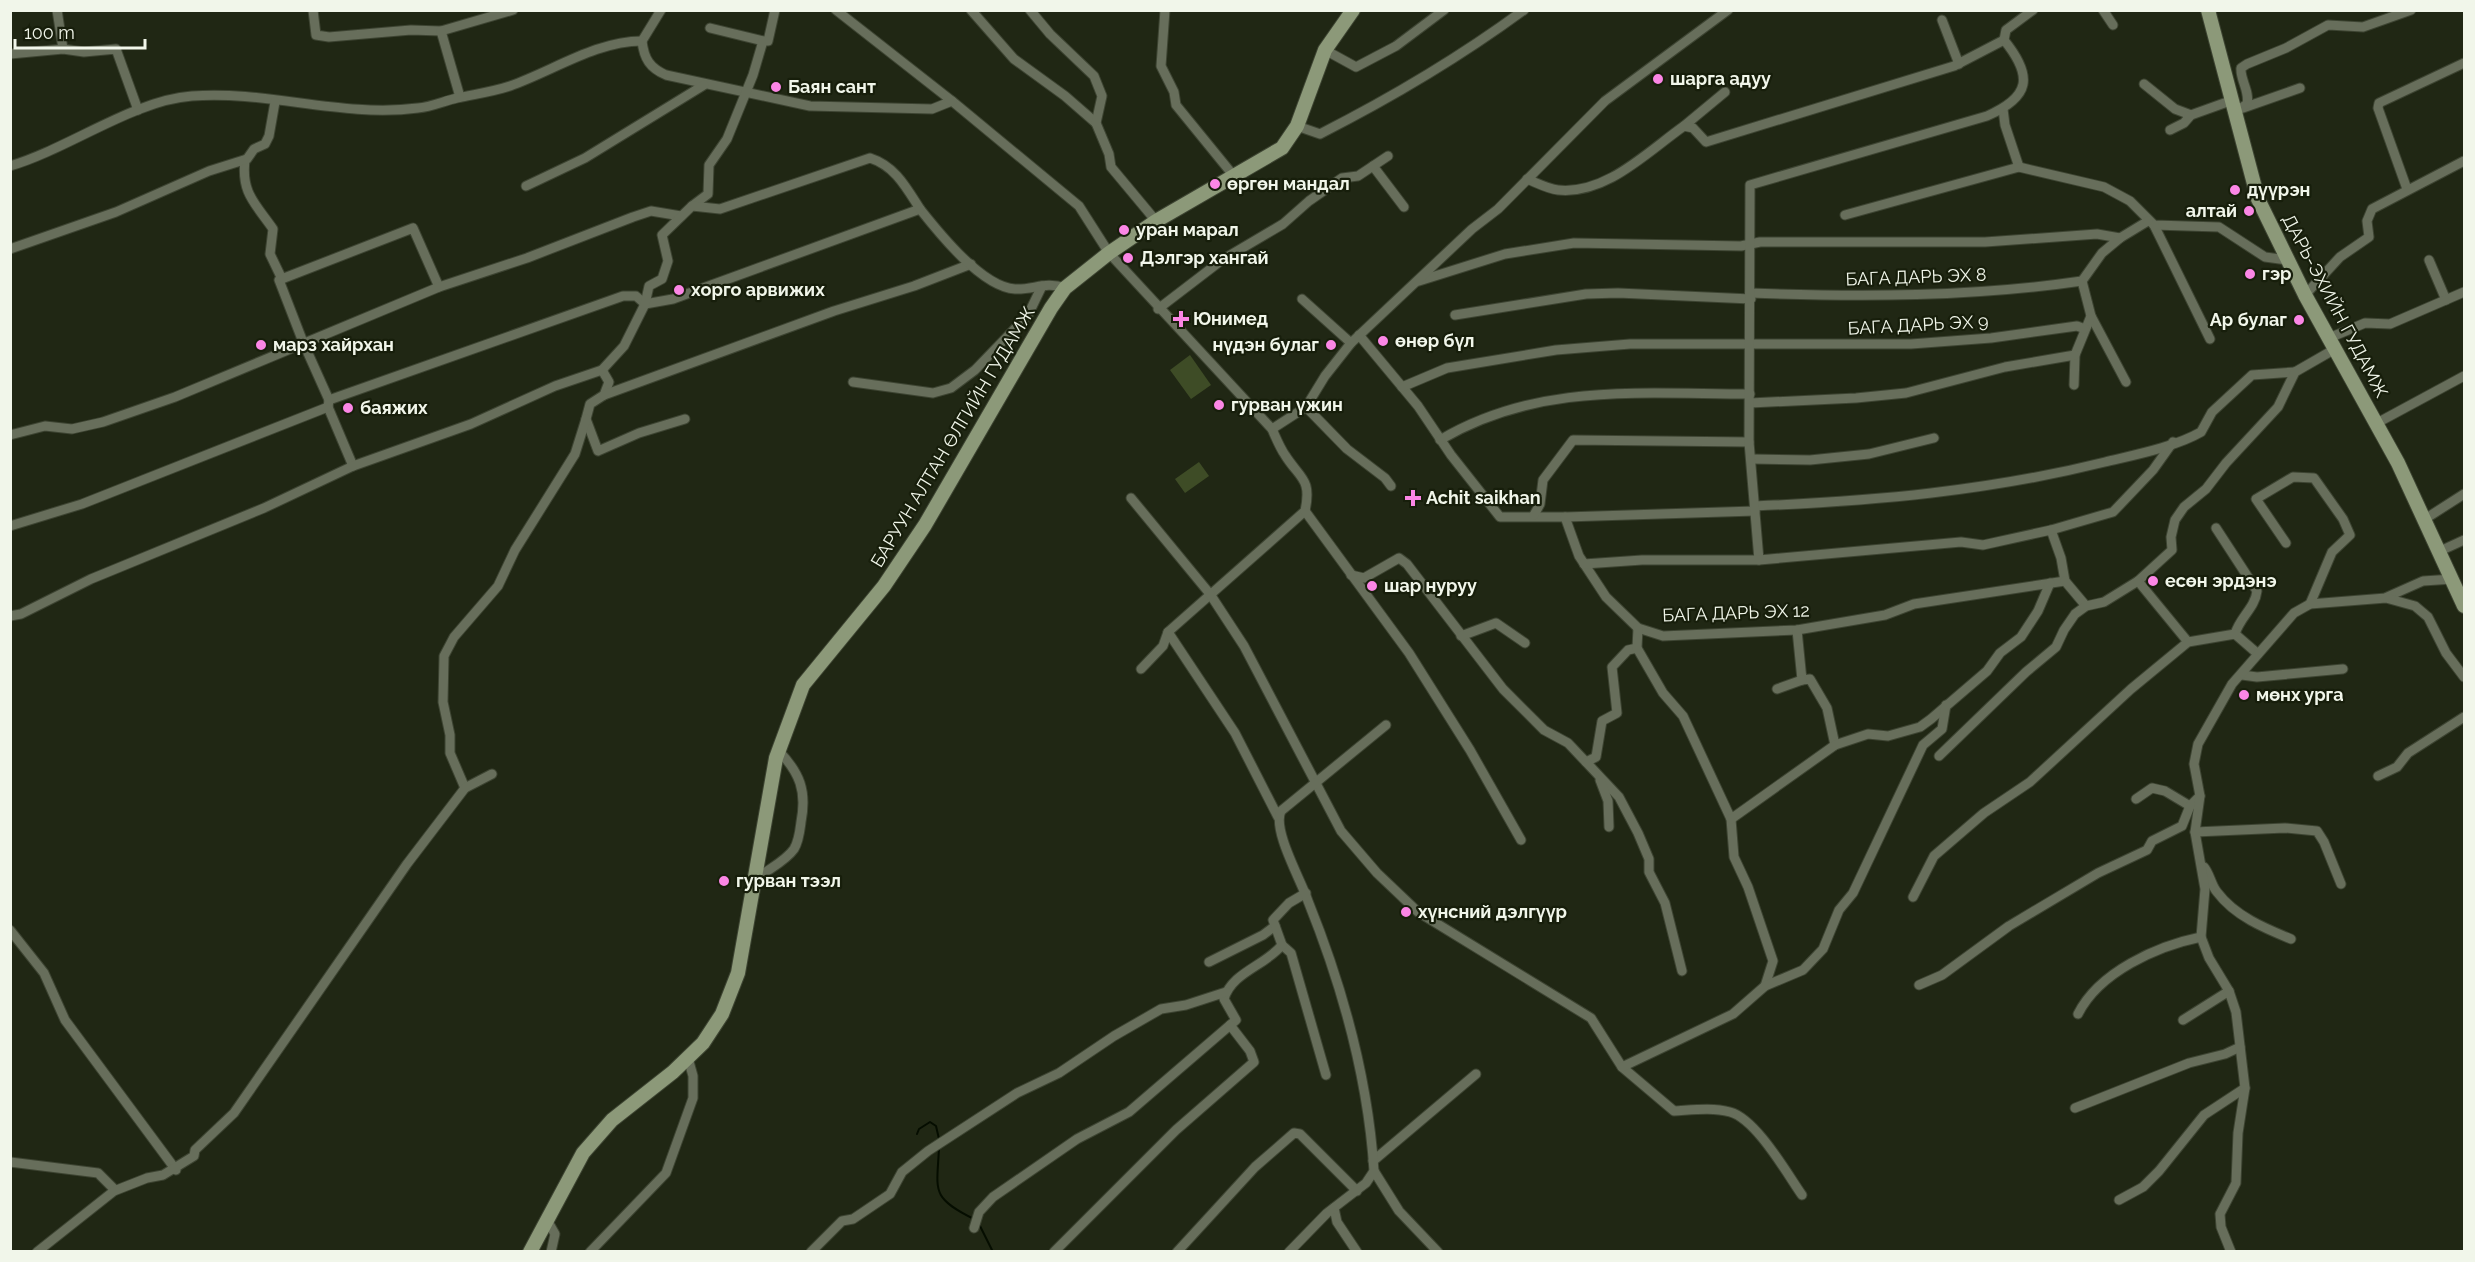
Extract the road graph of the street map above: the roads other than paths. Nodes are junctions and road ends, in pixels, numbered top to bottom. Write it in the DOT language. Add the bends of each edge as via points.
graph roads {
  1 [pos="57,10"];
  2 [pos="313,10"];
  3 [pos="513,10"];
  4 [pos="661,10"];
  5 [pos="775,10"];
  6 [pos="836,10"];
  7 [pos="972,10"];
  8 [pos="1030,10"];
  9 [pos="1165,10"];
  10 [pos="1353,10"];
  11 [pos="1444,10"];
  12 [pos="1524,10"];
  13 [pos="1728,10"];
  14 [pos="2033,10"];
  15 [pos="2103,10"];
  16 [pos="2208,10"];
  17 [pos="2411,10"];
  18 [pos="1942,20"];
  19 [pos="2113,25"];
  20 [pos="710,27"];
  21 [pos="441,31"];
  22 [pos="2004,40"];
  23 [pos="642,41"];
  24 [pos="763,41"];
  25 [pos="63,49"];
  26 [pos="1325,50"];
  27 [pos="10,54"];
  28 [pos="2464,63"];
  29 [pos="1959,64"];
  30 [pos="2144,84"];
  31 [pos="704,85"];
  32 [pos="2300,88"];
  33 [pos="747,92"];
  34 [pos="1725,92"];
  35 [pos="460,98"];
  36 [pos="952,101"];
  37 [pos="275,102"];
  38 [pos="2236,108"];
  39 [pos="2003,109"];
  40 [pos="138,110"];
  41 [pos="2191,115"];
  42 [pos="1096,123"];
  43 [pos="1297,126"];
  44 [pos="1684,126"];
  45 [pos="2170,130"];
  46 [pos="1388,156"];
  47 [pos="245,160"];
  48 [pos="2464,161"];
  49 [pos="10,166"];
  50 [pos="1373,166"];
  51 [pos="2019,167"];
  52 [pos="1233,175"];
  53 [pos="1527,179"];
  54 [pos="526,186"];
  55 [pos="2407,189"];
  56 [pos="692,206"];
  57 [pos="1404,207"];
  58 [pos="920,209"];
  59 [pos="1845,215"];
  60 [pos="681,216"];
  61 [pos="1156,221"];
  62 [pos="2151,223"];
  63 [pos="2120,238"];
  64 [pos="1751,244"];
  65 [pos="10,249"];
  66 [pos="1109,253"];
  67 [pos="2287,260"];
  68 [pos="2429,260"];
  69 [pos="971,264"];
  70 [pos="282,279"];
  71 [pos="1419,281"];
  72 [pos="2082,281"];
  73 [pos="1042,286"];
  74 [pos="439,287"];
  75 [pos="1065,288"];
  76 [pos="2464,292"];
  77 [pos="2305,295"];
  78 [pos="1750,296"];
  79 [pos="1302,299"];
  80 [pos="2446,300"];
  81 [pos="645,304"];
  82 [pos="1158,309"];
  83 [pos="1455,315"];
  84 [pos="2091,316"];
  85 [pos="2085,329"];
  86 [pos="1359,335"];
  87 [pos="2210,339"];
  88 [pos="303,342"];
  89 [pos="1351,343"];
  90 [pos="1751,344"];
  91 [pos="2332,344"];
  92 [pos="2075,355"];
  93 [pos="602,370"];
  94 [pos="2295,372"];
  95 [pos="2464,376"];
  96 [pos="853,382"];
  97 [pos="2126,382"];
  98 [pos="2074,384"];
  99 [pos="1402,387"];
  100 [pos="604,395"];
  101 [pos="1750,398"];
  102 [pos="328,403"];
  103 [pos="1306,407"];
  104 [pos="586,419"];
  105 [pos="685,419"];
  106 [pos="2377,423"];
  107 [pos="1272,429"];
  108 [pos="10,435"];
  109 [pos="1934,438"];
  110 [pos="1440,440"];
  111 [pos="1749,442"];
  112 [pos="2174,442"];
  113 [pos="1752,459"];
  114 [pos="352,466"];
  115 [pos="1391,486"];
  116 [pos="2464,494"];
  117 [pos="1131,498"];
  118 [pos="1755,508"];
  119 [pos="1305,511"];
  120 [pos="1534,515"];
  121 [pos="1565,517"];
  122 [pos="2425,519"];
  123 [pos="10,526"];
  124 [pos="2216,528"];
  125 [pos="2051,530"];
  126 [pos="2464,540"];
  127 [pos="2286,543"];
  128 [pos="2440,550"];
  129 [pos="1759,560"];
  130 [pos="1584,564"];
  131 [pos="1351,576"];
  132 [pos="2453,579"];
  133 [pos="2065,581"];
  134 [pos="2138,581"];
  135 [pos="2050,583"];
  136 [pos="1210,594"];
  137 [pos="2386,598"];
  138 [pos="2310,604"];
  139 [pos="2086,606"];
  140 [pos="2464,606"];
  141 [pos="10,615"];
  142 [pos="1638,628"];
  143 [pos="1797,630"];
  144 [pos="1168,632"];
  145 [pos="2235,634"];
  146 [pos="1461,636"];
  147 [pos="2188,642"];
  148 [pos="1525,643"];
  149 [pos="1637,648"];
  150 [pos="2258,654"];
  151 [pos="1141,669"];
  152 [pos="2343,669"];
  153 [pos="2242,675"];
  154 [pos="2464,677"];
  155 [pos="1802,680"];
  156 [pos="1777,688"];
  157 [pos="1946,705"];
  158 [pos="2464,717"];
  159 [pos="1386,725"];
  160 [pos="1835,745"];
  161 [pos="778,750"];
  162 [pos="1939,756"];
  163 [pos="1586,762"];
  164 [pos="1597,773"];
  165 [pos="492,774"];
  166 [pos="2378,777"];
  167 [pos="1316,785"];
  168 [pos="465,788"];
  169 [pos="2200,796"];
  170 [pos="2136,799"];
  171 [pos="2190,806"];
  172 [pos="1278,817"];
  173 [pos="1731,819"];
  174 [pos="1609,827"];
  175 [pos="2196,832"];
  176 [pos="1521,840"];
  177 [pos="2200,863"];
  178 [pos="754,881"];
  179 [pos="2341,884"];
  180 [pos="1306,893"];
  181 [pos="1913,897"];
  182 [pos="1275,926"];
  183 [pos="10,930"];
  184 [pos="2201,937"];
  185 [pos="2291,939"];
  186 [pos="1282,945"];
  187 [pos="1209,962"];
  188 [pos="1682,971"];
  189 [pos="1919,985"];
  190 [pos="1765,986"];
  191 [pos="2229,991"];
  192 [pos="1226,992"];
  193 [pos="2078,1014"];
  194 [pos="2183,1020"];
  195 [pos="1230,1025"];
  196 [pos="2240,1047"];
  197 [pos="688,1058"];
  198 [pos="1622,1067"];
  199 [pos="1476,1074"];
  200 [pos="1326,1075"];
  201 [pos="2245,1088"];
  202 [pos="2075,1108"];
  203 [pos="10,1162"];
  204 [pos="1374,1166"];
  205 [pos="176,1170"];
  206 [pos="115,1190"];
  207 [pos="1357,1191"];
  208 [pos="1802,1195"];
  209 [pos="2119,1200"];
  210 [pos="1334,1208"];
  211 [pos="547,1220"];
  212 [pos="974,1228"];
  213 [pos="37,1251"];
  214 [pos="530,1251"];
  215 [pos="551,1251"];
  216 [pos="590,1251"];
  217 [pos="811,1251"];
  218 [pos="1054,1251"];
  219 [pos="1177,1251"];
  220 [pos="1289,1251"];
  221 [pos="1357,1251"];
  222 [pos="1438,1251"];
  223 [pos="2231,1251"];
  1 -- 25 [label="street"];
  2 -- 21 [label="street" via="316,35 328,38"];
  3 -- 21 [label="street"];
  4 -- 23 [label="street"];
  5 -- 24 [label="street" via="768,41"];
  6 -- 36 [label="street"];
  7 -- 42 [label="street" via="1014,59"];
  8 -- 42 [label="street" via="1094,76 1102,96"];
  9 -- 52 [label="street" via="1161,66 1176,105"];
  10 -- 26 [label="main road"];
  11 -- 26 [label="street" via="1396,46 1356,67"];
  12 -- 43 [label="street" via="1400,92 1320,134"];
  13 -- 53 [label="street" via="1605,102"];
  14 -- 22 [label="street" via="2006,30"];
  15 -- 19 [label="street"];
  16 -- 38 [label="main road, ДАРЬ-ЭХИЙН ГУДАМЖ"];
  17 -- 38 [label="street" via="2363,27 2328,25 2247,64 2241,73 2248,98"];
  18 -- 29 [label="street"];
  20 -- 24 [label="street"];
  21 -- 35 [label="street"];
  22 -- 29 [label="street"];
  22 -- 39 [label="street" via="2024,72 2024,85"];
  23 -- 31 [label="street" via="653,69"];
  23 -- 35 [label="street" via="626,41 511,86"];
  24 -- 33 [label="street"];
  25 -- 27 [label="street"];
  25 -- 40 [label="street" via="116,49"];
  26 -- 43 [label="main road"];
  28 -- 55 [label="street" via="2379,103"];
  29 -- 44 [label="street" via="1706,142 1693,128"];
  30 -- 41 [label="street" via="2175,110"];
  31 -- 33 [label="street"];
  31 -- 54 [label="street" via="585,158"];
  32 -- 38 [label="street"];
  33 -- 36 [label="street" via="810,106 932,109"];
  33 -- 56 [label="street" via="727,139 709,165 708,194"];
  34 -- 44 [label="street"];
  35 -- 37 [label="street" via="418,108 380,109"];
  36 -- 66 [label="street" via="1078,206"];
  37 -- 40 [label="street" via="249,96 190,96"];
  37 -- 47 [label="street" via="265,144 254,148"];
  38 -- 41 [label="street"];
  38 -- 67 [label="main road, ДАРЬ-ЭХИЙН ГУДАМЖ" via="2258,199"];
  39 -- 51 [label="street"];
  39 -- 64 [label="street" via="1750,185"];
  40 -- 49 [label="street"];
  41 -- 45 [label="street"];
  42 -- 61 [label="street" via="1111,167"];
  43 -- 52 [label="main road" via="1281,148"];
  44 -- 53 [label="street" via="1603,183 1579,190 1556,190"];
  46 -- 50 [label="street"];
  47 -- 65 [label="street"];
  47 -- 70 [label="street" via="246,188 273,229 270,254"];
  48 -- 55 [label="street"];
  50 -- 57 [label="street"];
  50 -- 82 [label="street" via="1358,176 1342,178 1283,224 1222,260"];
  51 -- 59 [label="street"];
  51 -- 62 [label="street" via="2104,187 2130,201"];
  52 -- 61 [label="main road"];
  53 -- 71 [label="street"];
  55 -- 77 [label="street" via="2372,209 2367,221 2368,237 2340,257"];
  56 -- 58 [label="street" via="720,209 870,158 883,162 900,178"];
  56 -- 60 [label="street"];
  58 -- 69 [label="street"];
  58 -- 81 [label="street" via="673,299"];
  60 -- 74 [label="street" via="651,211"];
  60 -- 81 [label="street" via="662,235 668,261 662,279 649,286"];
  61 -- 66 [label="main road"];
  62 -- 63 [label="street"];
  62 -- 67 [label="street" via="2219,227 2265,257"];
  62 -- 87 [label="street"];
  63 -- 64 [label="street" via="2097,234 1985,242"];
  63 -- 72 [label="street" via="2102,253"];
  64 -- 71 [label="street" via="1574,243 1505,254"];
  64 -- 78 [label="street"];
  66 -- 75 [label="main road"];
  66 -- 82 [label="street"];
  67 -- 77 [label="main road, ДАРЬ-ЭХИЙН ГУДАМЖ"];
  68 -- 80 [label="street"];
  69 -- 73 [label="street" via="989,280 1013,289"];
  69 -- 100 [label="street"];
  70 -- 74 [label="street" via="413,228"];
  70 -- 88 [label="street" via="279,280"];
  71 -- 86 [label="street"];
  72 -- 78 [label="street, БАГА ДАРЬ ЭХ 8" via="1946,293"];
  72 -- 84 [label="street"];
  73 -- 75 [label="street"];
  73 -- 96 [label="street" via="1028,315 990,356 951,388 933,393"];
  74 -- 88 [label="street"];
  75 -- 161 [label="main road, БАРУУН АЛТАН ӨЛГИЙН ГУДАМЖ" via="926,525 884,586 803,685"];
  76 -- 80 [label="street"];
  77 -- 91 [label="main road, ДАРЬ-ЭХИЙН ГУДАМЖ"];
  78 -- 83 [label="street, БАГА ДАРЬ ЭХ 8" via="1586,294"];
  78 -- 90 [label="street"];
  79 -- 89 [label="street"];
  80 -- 91 [label="street" via="2390,324 2365,323"];
  81 -- 93 [label="street" via="624,346"];
  81 -- 102 [label="street" via="636,296 623,296"];
  82 -- 107 [label="street"];
  84 -- 85 [label="street"];
  84 -- 97 [label="street"];
  85 -- 90 [label="street, БАГА ДАРЬ ЭХ 9" via="2077,326 1991,339 1911,344"];
  85 -- 92 [label="street"];
  86 -- 89 [label="street"];
  86 -- 99 [label="street"];
  88 -- 102 [label="street"];
  88 -- 108 [label="street" via="175,397 102,422 72,429 45,426"];
  89 -- 103 [label="street" via="1324,376"];
  90 -- 99 [label="street, БАГА ДАРЬ ЭХ 9" via="1630,344 1556,350 1447,368"];
  90 -- 101 [label="street"];
  91 -- 94 [label="street"];
  91 -- 106 [label="main road, ДАРЬ-ЭХИЙН ГУДАМЖ"];
  92 -- 98 [label="street"];
  92 -- 101 [label="street" via="2005,367 1906,393 1856,398"];
  93 -- 100 [label="street" via="609,382"];
  93 -- 114 [label="street" via="555,386 471,424"];
  94 -- 112 [label="street" via="2252,375 2212,412 2201,432"];
  94 -- 134 [label="street" via="2278,407 2175,520 2172,550"];
  95 -- 106 [label="street"];
  99 -- 110 [label="street"];
  100 -- 104 [label="street" via="590,404"];
  101 -- 110 [label="street" via="1573,396 1494,413"];
  101 -- 111 [label="street"];
  102 -- 114 [label="street"];
  102 -- 123 [label="street" via="82,504"];
  103 -- 107 [label="street"];
  103 -- 115 [label="street"];
  104 -- 105 [label="street" via="598,451"];
  104 -- 168 [label="street" via="575,454 498,586 454,637 444,656 443,702 450,753"];
  106 -- 122 [label="main road, ДАРЬ-ЭХИЙН ГУДАМЖ"];
  107 -- 119 [label="street" via="1285,456 1305,478 1309,496"];
  109 -- 113 [label="street" via="1869,454 1810,460"];
  110 -- 120 [label="street" via="1500,517"];
  111 -- 113 [label="street"];
  111 -- 120 [label="street" via="1573,440 1543,480 1540,504"];
  112 -- 118 [label="street" via="2049,476 1869,501"];
  112 -- 125 [label="street" via="2113,512"];
  113 -- 118 [label="street"];
  114 -- 141 [label="street" via="264,508 91,579 21,614"];
  116 -- 122 [label="street"];
  117 -- 136 [label="street"];
  118 -- 121 [label="street"];
  118 -- 129 [label="street"];
  119 -- 131 [label="street"];
  119 -- 136 [label="street"];
  120 -- 121 [label="street"];
  121 -- 130 [label="street, БАГА ДАРЬ ЭХ 12"];
  122 -- 128 [label="main road, ДАРЬ-ЭХИЙН ГУДАМЖ"];
  124 -- 145 [label="street" via="2257,591 2256,602"];
  125 -- 129 [label="street" via="1983,545 1961,542"];
  125 -- 133 [label="street"];
  126 -- 128 [label="street"];
  127 -- 138 [label="street" via="2256,499 2293,477 2314,478 2343,519 2349,535 2332,552"];
  128 -- 132 [label="main road, ДАРЬ-ЭХИЙН ГУДАМЖ"];
  129 -- 130 [label="street"];
  130 -- 142 [label="street, БАГА ДАРЬ ЭХ 12" via="1606,597"];
  131 -- 146 [label="street" via="1364,578 1399,558"];
  131 -- 176 [label="street" via="1409,653"];
  132 -- 137 [label="street" via="2423,581"];
  132 -- 140 [label="main road, ДАРЬ-ЭХИЙН ГУДАМЖ"];
  133 -- 135 [label="street, БАГА ДАРЬ ЭХ 12"];
  133 -- 139 [label="street"];
  134 -- 139 [label="street" via="2104,602"];
  134 -- 147 [label="street"];
  135 -- 143 [label="street, БАГА ДАРЬ ЭХ 12" via="1914,604 1885,615"];
  135 -- 157 [label="street" via="2021,637"];
  136 -- 144 [label="street"];
  136 -- 167 [label="street" via="1244,646"];
  137 -- 138 [label="street"];
  137 -- 154 [label="street" via="2415,606 2428,617 2446,653"];
  138 -- 150 [label="street" via="2294,614"];
  139 -- 162 [label="street" via="2075,614 2056,647"];
  142 -- 143 [label="street, БАГА ДАРЬ ЭХ 12" via="1663,636"];
  142 -- 149 [label="street"];
  143 -- 155 [label="street"];
  144 -- 151 [label="street" via="1162,646"];
  144 -- 172 [label="street" via="1235,733"];
  145 -- 147 [label="street"];
  145 -- 150 [label="street"];
  146 -- 148 [label="street" via="1496,623"];
  146 -- 163 [label="street" via="1503,689 1544,730 1568,743"];
  147 -- 181 [label="street" via="2030,782 1984,813 1934,856"];
  149 -- 163 [label="street" via="1628,650 1612,667 1617,713 1602,721 1596,757"];
  149 -- 173 [label="street" via="1663,693 1683,716"];
  150 -- 153 [label="street"];
  152 -- 153 [label="street"];
  153 -- 169 [label="street" via="2232,684 2198,744 2194,764"];
  155 -- 156 [label="street"];
  155 -- 160 [label="street" via="1810,679 1827,708"];
  157 -- 160 [label="street" via="1920,727 1888,736 1868,734"];
  157 -- 190 [label="street" via="1942,729 1923,746 1822,949 1803,970"];
  158 -- 166 [label="street"];
  159 -- 167 [label="street"];
  160 -- 173 [label="street"];
  161 -- 178 [label="main road, БАРУУН АЛТАН ӨЛГИЙН ГУДАМЖ"];
  161 -- 178 [label="street" via="804,789 800,831 795,848"];
  163 -- 164 [label="street"];
  164 -- 174 [label="street" via="1608,801"];
  164 -- 188 [label="street" via="1619,797 1638,833 1649,859 1649,872 1665,903"];
  165 -- 168 [label="street"];
  167 -- 172 [label="street"];
  167 -- 198 [label="street" via="1341,831 1410,905 1591,1018"];
  168 -- 205 [label="street" via="407,864 234,1113"];
  169 -- 171 [label="street"];
  169 -- 175 [label="street"];
  170 -- 171 [label="street" via="2152,788"];
  171 -- 189 [label="street" via="2182,826 2152,841 2147,850 2090,878 2009,926 1942,975"];
  172 -- 180 [label="street" via="1287,851"];
  173 -- 190 [label="street" via="1734,857 1773,961"];
  175 -- 177 [label="street"];
  175 -- 179 [label="street" via="2285,828 2317,831"];
  177 -- 184 [label="street" via="2205,889"];
  177 -- 185 [label="street" via="2217,892 2243,916"];
  178 -- 197 [label="main road, БАРУУН АЛТАН ӨЛГИЙН ГУДАМЖ" via="738,973 722,1014"];
  180 -- 182 [label="street" via="1289,903 1274,920"];
  180 -- 204 [label="street" via="1360,1062"];
  182 -- 186 [label="street"];
  182 -- 187 [label="street"];
  183 -- 205 [label="street" via="44,973 72,1029 103,1074 138,1115"];
  184 -- 191 [label="street"];
  184 -- 193 [label="street" via="2124,967 2085,1000"];
  186 -- 192 [label="street" via="1274,955 1230,984"];
  186 -- 200 [label="street" via="1291,953"];
  190 -- 198 [label="street" via="1733,1014"];
  191 -- 194 [label="street"];
  191 -- 196 [label="street"];
  192 -- 195 [label="street" via="1224,999 1236,1020"];
  192 -- 217 [label="street" via="1161,1009 1059,1073 1017,1093 928,1151 902,1172 890,1194 853,1219 842,1221"];
  195 -- 212 [label="street" via="1130,1112 1077,1138 993,1197 979,1212"];
  195 -- 218 [label="street" via="1254,1062 1176,1130"];
  196 -- 201 [label="street"];
  196 -- 202 [label="street"];
  197 -- 211 [label="main road, БАРУУН АЛТАН ӨЛГИЙН ГУДАМЖ" via="612,1120 583,1153"];
  197 -- 216 [label="street" via="693,1098 666,1173"];
  198 -- 208 [label="street" via="1674,1111 1711,1109 1748,1120"];
  199 -- 204 [label="street"];
  201 -- 209 [label="street" via="2204,1114 2159,1171 2143,1187"];
  201 -- 223 [label="street" via="2236,1183 2220,1214"];
  203 -- 206 [label="street" via="98,1173"];
  204 -- 207 [label="street"];
  204 -- 222 [label="street" via="1399,1210"];
  205 -- 206 [label="street"];
  206 -- 213 [label="street"];
  207 -- 210 [label="street"];
  207 -- 219 [label="street" via="1300,1134 1294,1133 1255,1167"];
  210 -- 220 [label="street"];
  210 -- 221 [label="street" via="1337,1222"];
  211 -- 214 [label="main road, БАРУУН АЛТАН ӨЛГИЙН ГУДАМЖ"];
  211 -- 215 [label="street" via="555,1234"];
}
